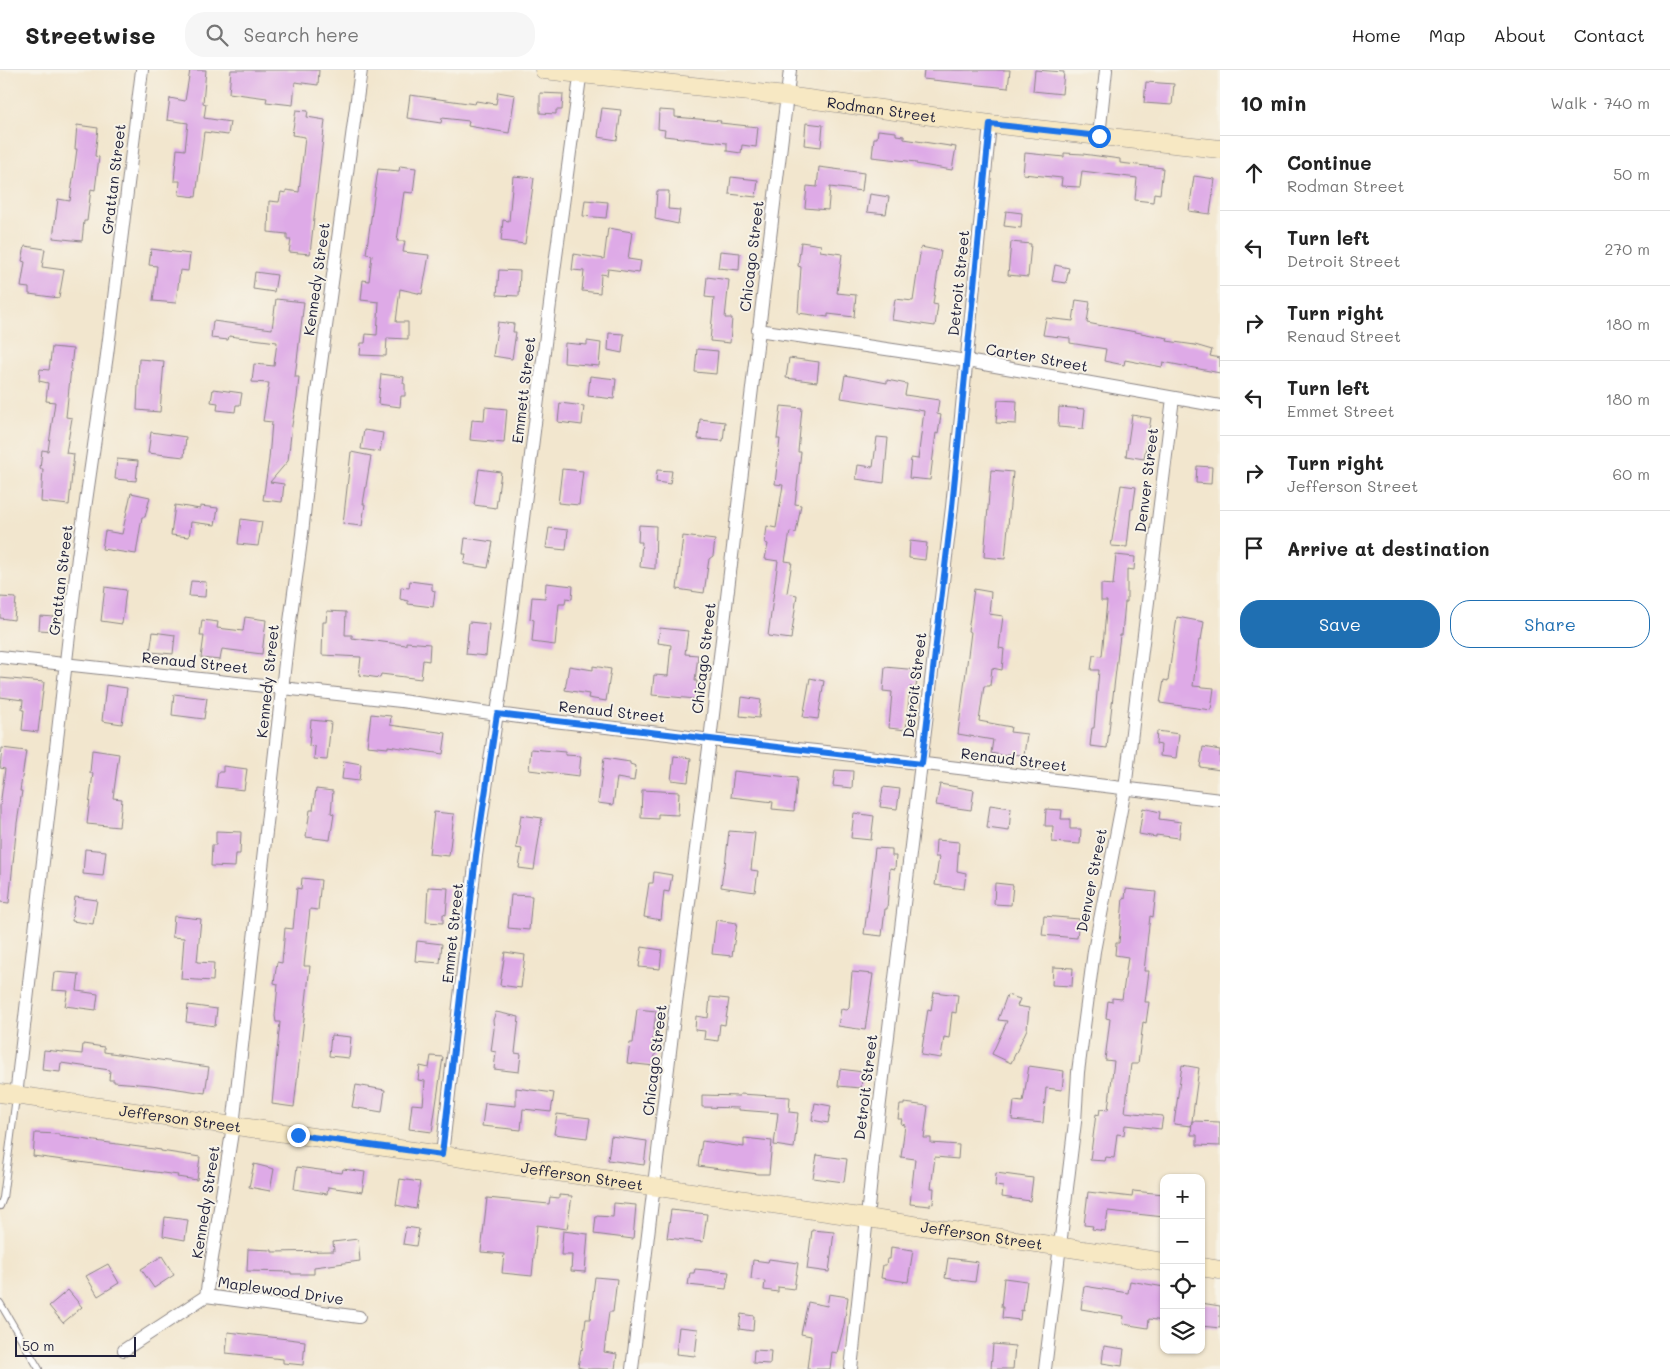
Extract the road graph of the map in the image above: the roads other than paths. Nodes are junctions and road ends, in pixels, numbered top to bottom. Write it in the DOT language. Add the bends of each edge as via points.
graph roads {
  1 [pos="142,70"];
  2 [pos="361,70"];
  3 [pos="544,70"];
  4 [pos="790,70"];
  5 [pos="1106,70"];
  6 [pos="581,72"];
  7 [pos="786,96"];
  8 [pos="990,124"];
  9 [pos="1099,136"];
  10 [pos="1220,149"];
  11 [pos="758,330"];
  12 [pos="967,361"];
  13 [pos="1173,398"];
  14 [pos="1220,406"];
  15 [pos="0,657"];
  16 [pos="66,664"];
  17 [pos="283,688"];
  18 [pos="497,714"];
  19 [pos="710,740"];
  20 [pos="922,764"];
  21 [pos="1125,789"];
  22 [pos="1220,800"];
  23 [pos="8,1094"];
  24 [pos="233,1126"];
  25 [pos="442,1155"];
  26 [pos="655,1186"];
  27 [pos="0,1206"];
  28 [pos="868,1217"];
  29 [pos="1059,1246"];
  30 [pos="1160,1261"];
  31 [pos="1205,1268"];
  32 [pos="1220,1270"];
  33 [pos="206,1296"];
  34 [pos="0,1303"];
  35 [pos="359,1317"];
  36 [pos="124,1350"];
  37 [pos="39,1369"];
  38 [pos="632,1369"];
  39 [pos="851,1369"];
  40 [pos="1045,1369"];
  1 -- 16 [label="street, Grattan Street"];
  2 -- 17 [label="street, Kennedy Street" via="316,400"];
  3 -- 6 [label="street, Rodman Street"];
  4 -- 7 [label="street, Chicago Street"];
  5 -- 9 [label="street"];
  6 -- 7 [label="street, Rodman Street"];
  6 -- 18 [label="street, Emmett Street"];
  7 -- 8 [label="street, Rodman Street"];
  7 -- 11 [label="street, Chicago Street"];
  8 -- 9 [label="street, Rodman Street"];
  8 -- 12 [label="street, Detroit Street"];
  9 -- 10 [label="street, Rodman Street"];
  11 -- 12 [label="street, Carter Street"];
  11 -- 19 [label="street, Chicago Street"];
  12 -- 13 [label="street, Carter Street"];
  12 -- 20 [label="street, Detroit Street"];
  13 -- 14 [label="street, Carter Street"];
  13 -- 21 [label="street, Denver Street"];
  15 -- 16 [label="street, Renaud Street"];
  16 -- 17 [label="street, Renaud Street"];
  16 -- 23 [label="street, Grattan Street"];
  17 -- 18 [label="street, Renaud Street"];
  17 -- 24 [label="street, Kennedy Street"];
  18 -- 19 [label="street, Renaud Street"];
  18 -- 25 [label="street, Emmet Street" via="476,856"];
  19 -- 20 [label="street, Renaud Street"];
  19 -- 26 [label="street, Chicago Street"];
  20 -- 21 [label="street, Renaud Street"];
  20 -- 28 [label="street, Detroit Street"];
  21 -- 22 [label="street, Renaud Street"];
  21 -- 29 [label="street, Denver Street" via="1094,951"];
  23 -- 24 [label="street, Jefferson Street"];
  23 -- 27 [label="lane"];
  24 -- 25 [label="street, Jefferson Street"];
  24 -- 33 [label="street, Kennedy Street"];
  25 -- 26 [label="street, Jefferson Street"];
  26 -- 28 [label="street, Jefferson Street"];
  26 -- 38 [label="street, Chicago Street"];
  28 -- 29 [label="street, Jefferson Street"];
  28 -- 39 [label="street, Detroit Street"];
  29 -- 30 [label="street, Jefferson Street"];
  29 -- 40 [label="street, Denver Street"];
  31 -- 32 [label="street"];
  33 -- 35 [label="street, Maplewood Drive"];
  33 -- 36 [label="street, Maplewood Drive"];
  34 -- 37 [label="lane"];
}
